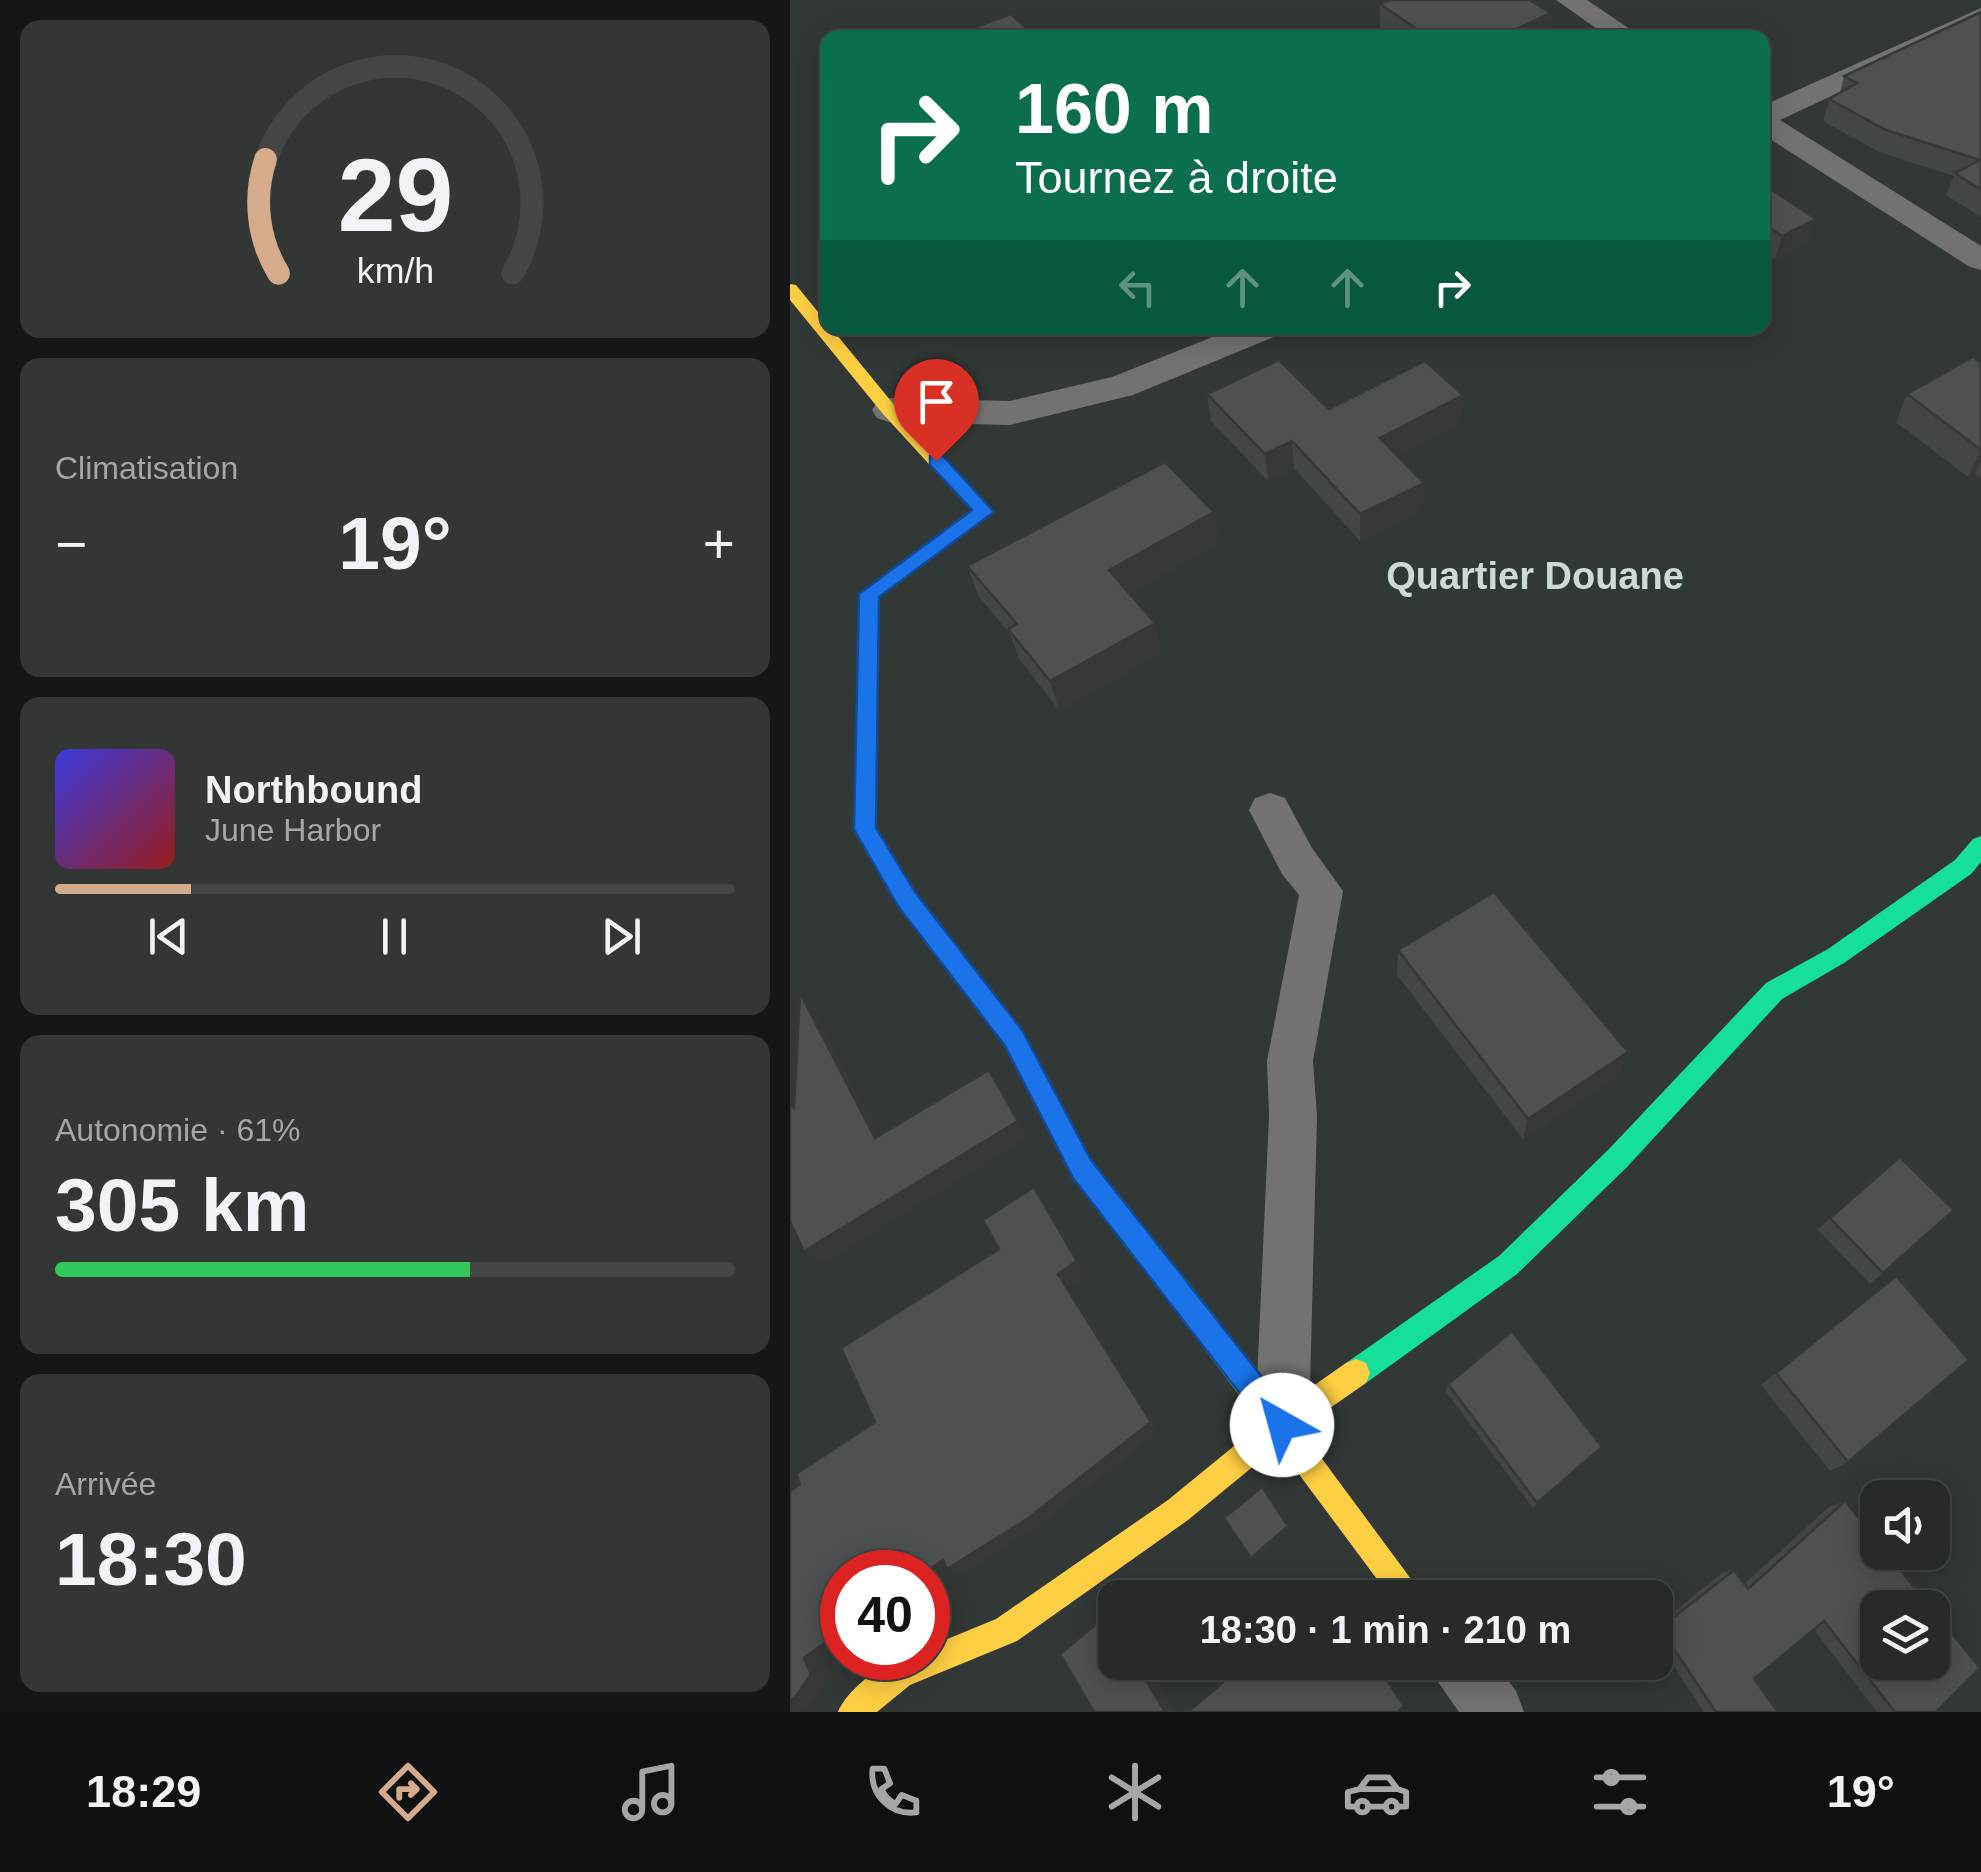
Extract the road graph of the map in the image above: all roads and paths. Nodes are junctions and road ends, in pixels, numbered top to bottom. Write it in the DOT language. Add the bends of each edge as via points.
graph roads {
  1 [pos="1570,0"];
  2 [pos="1981,16"];
  3 [pos="1617,30"];
  4 [pos="1770,115"];
  5 [pos="1770,124"];
  6 [pos="1981,260"];
  7 [pos="790,289"];
  8 [pos="820,326"];
  9 [pos="828,335"];
  10 [pos="1247,335"];
  11 [pos="889,410"];
  12 [pos="1270,810"];
  13 [pos="1981,846"];
  14 [pos="1282,1425"];
  15 [pos="1397,1580"];
  16 [pos="1471,1680"];
  17 [pos="853,1712"];
  18 [pos="1495,1712"];
  1 -- 3 [label="street"];
  2 -- 4 [label="street"];
  5 -- 6 [label="street"];
  7 -- 8 [label="street"];
  9 -- 11 [label="street"];
  10 -- 11 [label="street" via="1120,387 1010,414"];
  11 -- 14 [label="street" via="984,512 869,594 865,829 906,899 1013,1038 1082,1169"];
  12 -- 14 [label="street" via="1321,891 1290,1061"];
  13 -- 14 [label="street" via="1964,867 1774,991 1508,1264"];
  14 -- 15 [label="street"];
  14 -- 17 [label="street" via="1178,1510 1006,1630 899,1674"];
  16 -- 18 [label="street"];
}
